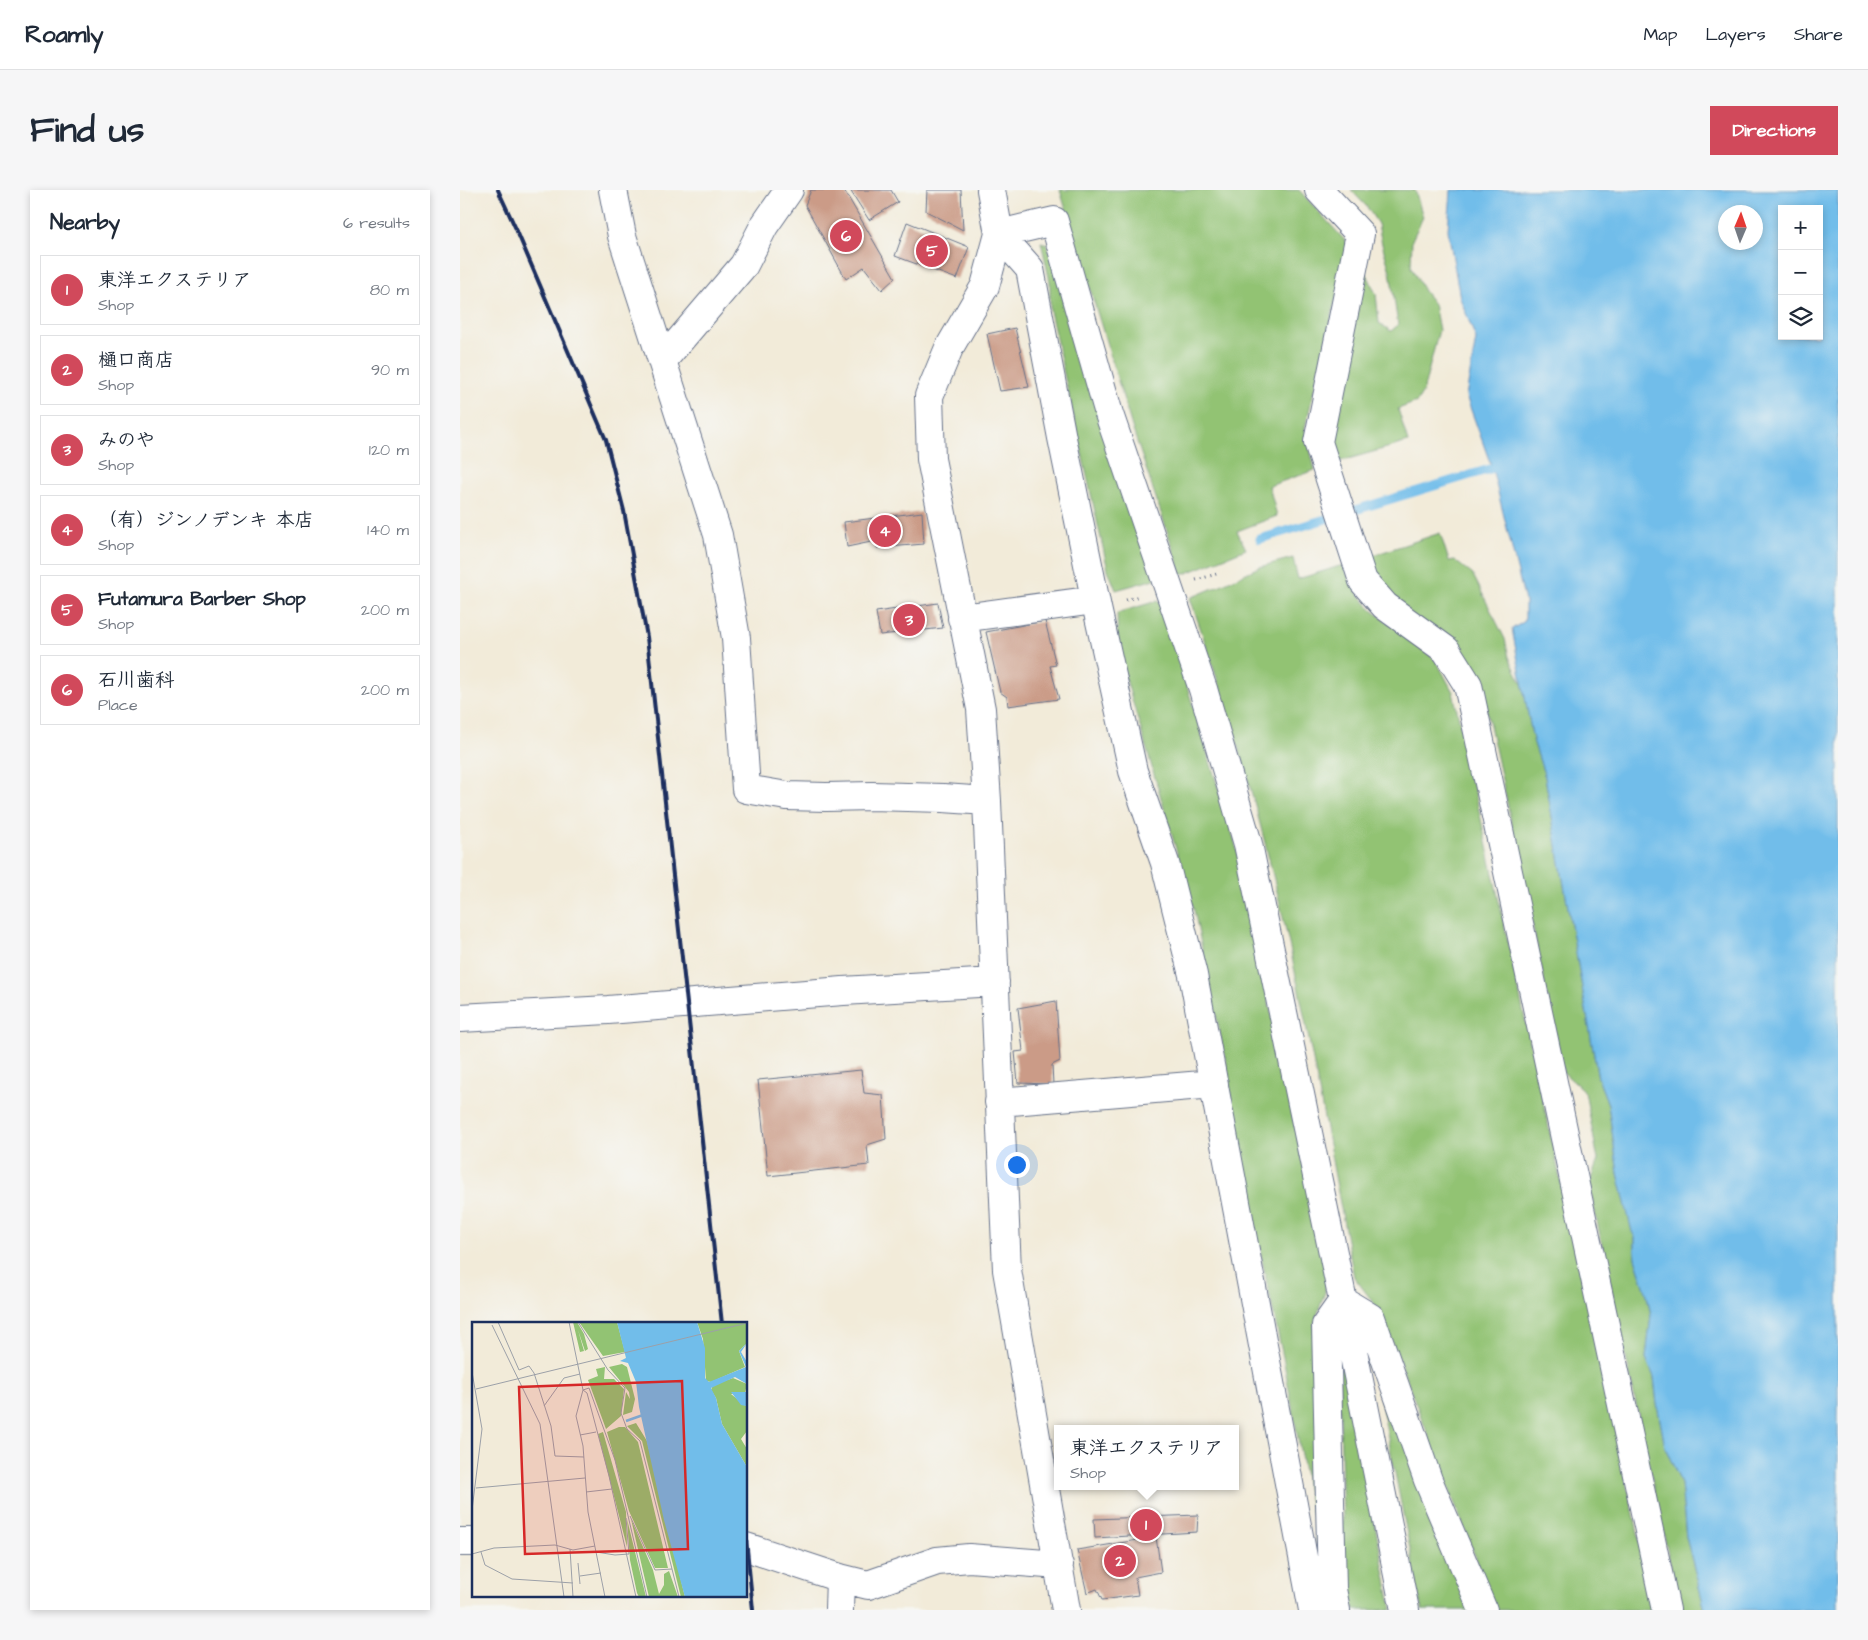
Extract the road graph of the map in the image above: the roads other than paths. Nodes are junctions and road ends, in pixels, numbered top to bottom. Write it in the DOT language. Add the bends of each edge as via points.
graph roads {
  1 [pos="614,190"];
  2 [pos="789,190"];
  3 [pos="991,190"];
  4 [pos="1319,190"];
  5 [pos="999,234"];
  6 [pos="663,360"];
  7 [pos="1095,600"];
  8 [pos="962,618"];
  9 [pos="987,801"];
  10 [pos="995,982"];
  11 [pos="460,1018"];
  12 [pos="1214,1084"];
  13 [pos="999,1102"];
  14 [pos="1343,1301"];
  15 [pos="748,1548"];
  16 [pos="1059,1565"];
  17 [pos="840,1578"];
  18 [pos="1072,1609"];
  19 [pos="839,1610"];
  20 [pos="1313,1610"];
  21 [pos="1336,1610"];
  22 [pos="1405,1610"];
  23 [pos="1483,1610"];
  24 [pos="1666,1610"];
  1 -- 6 [label="street" via="622,236"];
  2 -- 6 [label="street" via="764,226 744,265"];
  3 -- 5 [label="street"];
  4 -- 24 [label="street" via="1360,234 1318,442 1363,580 1385,606 1446,650 1468,686"];
  5 -- 7 [label="street" via="1030,269"];
  5 -- 8 [label="street" via="985,286 949,348 930,396 931,458"];
  5 -- 14 [label="street" via="1054,221 1109,414 1203,689 1248,844"];
  6 -- 9 [label="street" via="718,535 736,638 746,789 787,796"];
  7 -- 8 [label="street"];
  7 -- 12 [label="street" via="1134,771 1166,863"];
  8 -- 9 [label="street" via="981,709"];
  9 -- 10 [label="street"];
  10 -- 11 [label="street"];
  10 -- 13 [label="street"];
  12 -- 13 [label="street"];
  12 -- 20 [label="street"];
  13 -- 16 [label="street" via="1007,1270"];
  14 -- 21 [label="street" via="1326,1325 1332,1589"];
  14 -- 22 [label="street"];
  14 -- 23 [label="street" via="1371,1318 1428,1480"];
  15 -- 17 [label="street"];
  16 -- 17 [label="street" via="969,1558 937,1561 868,1585"];
  16 -- 18 [label="street"];
  17 -- 19 [label="street"];
}
